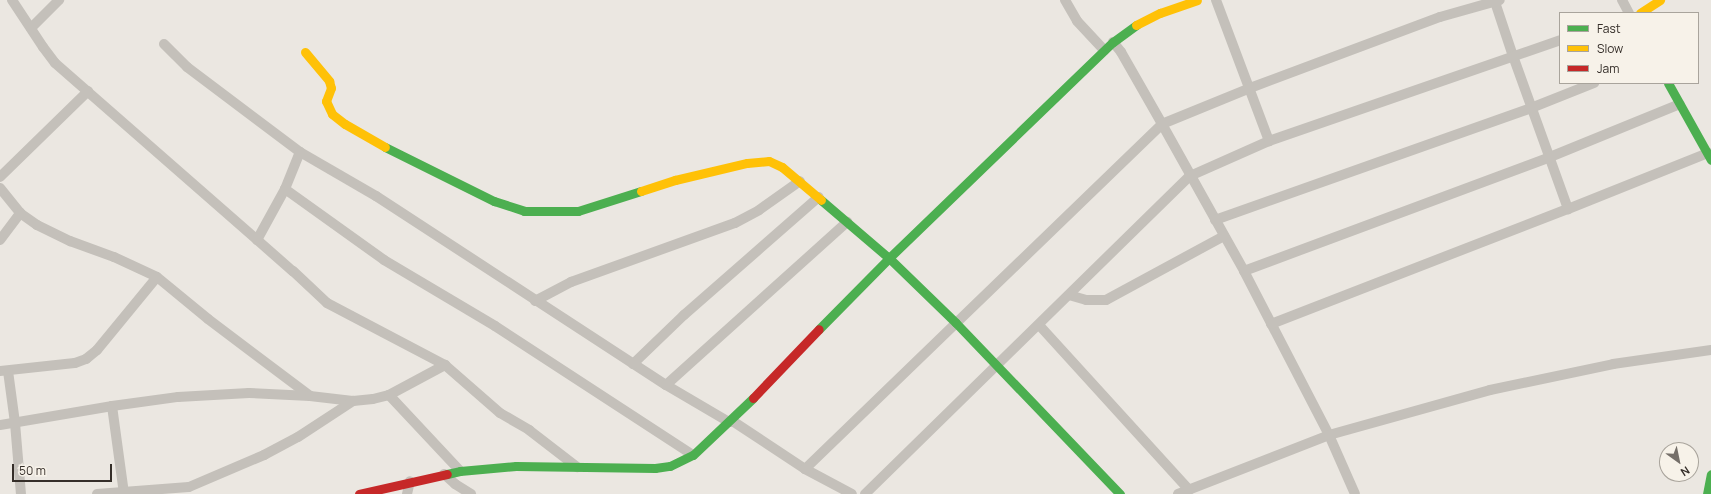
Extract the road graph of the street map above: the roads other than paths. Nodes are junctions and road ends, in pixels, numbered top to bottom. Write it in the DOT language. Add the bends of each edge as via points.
graph roads {
  1 [pos="12,0"];
  2 [pos="59,0"];
  3 [pos="1066,0"];
  4 [pos="1197,0"];
  5 [pos="1216,0"];
  6 [pos="1622,0"];
  7 [pos="1660,0"];
  8 [pos="1498,1"];
  9 [pos="1628,12"];
  10 [pos="1638,12"];
  11 [pos="31,28"];
  12 [pos="1559,40"];
  13 [pos="1113,42"];
  14 [pos="164,44"];
  15 [pos="1104,50"];
  16 [pos="305,52"];
  17 [pos="1513,56"];
  18 [pos="1591,84"];
  19 [pos="1669,84"];
  20 [pos="1250,88"];
  21 [pos="88,91"];
  22 [pos="1680,104"];
  23 [pos="1531,108"];
  24 [pos="1162,124"];
  25 [pos="1269,141"];
  26 [pos="300,152"];
  27 [pos="1709,156"];
  28 [pos="1550,157"];
  29 [pos="1190,176"];
  30 [pos="0,177"];
  31 [pos="800,181"];
  32 [pos="0,188"];
  33 [pos="285,189"];
  34 [pos="819,197"];
  35 [pos="1568,209"];
  36 [pos="20,213"];
  37 [pos="1215,220"];
  38 [pos="848,222"];
  39 [pos="1224,236"];
  40 [pos="0,240"];
  41 [pos="257,240"];
  42 [pos="889,258"];
  43 [pos="1244,271"];
  44 [pos="157,277"];
  45 [pos="1069,295"];
  46 [pos="535,301"];
  47 [pos="956,323"];
  48 [pos="1271,324"];
  49 [pos="1039,325"];
  50 [pos="1711,350"];
  51 [pos="633,364"];
  52 [pos="445,365"];
  53 [pos="996,365"];
  54 [pos="4,371"];
  55 [pos="666,385"];
  56 [pos="389,395"];
  57 [pos="310,396"];
  58 [pos="353,402"];
  59 [pos="112,406"];
  60 [pos="729,422"];
  61 [pos="15,423"];
  62 [pos="0,425"];
  63 [pos="1329,435"];
  64 [pos="693,455"];
  65 [pos="579,468"];
  66 [pos="805,469"];
  67 [pos="460,471"];
  68 [pos="444,474"];
  69 [pos="1711,474"];
  70 [pos="410,481"];
  71 [pos="1189,490"];
  72 [pos="124,493"];
  73 [pos="21,494"];
  74 [pos="97,494"];
  75 [pos="359,494"];
  76 [pos="407,494"];
  77 [pos="471,494"];
  78 [pos="852,494"];
  79 [pos="865,494"];
  80 [pos="1120,494"];
  81 [pos="1178,494"];
  82 [pos="1355,494"];
  83 [pos="1707,494"];
  1 -- 11 [label="street"];
  2 -- 11 [label="street"];
  3 -- 15 [label="street" via="1077,21"];
  4 -- 13 [label="street" via="1140,23"];
  5 -- 20 [label="street"];
  6 -- 9 [label="street"];
  7 -- 10 [label="street"];
  8 -- 17 [label="street"];
  8 -- 20 [label="street" via="1440,17"];
  11 -- 21 [label="street" via="55,63"];
  12 -- 17 [label="street"];
  13 -- 15 [label="street"];
  13 -- 24 [label="street"];
  14 -- 26 [label="street" via="187,67"];
  15 -- 42 [label="street"];
  16 -- 31 [label="street" via="332,88 326,101 328,108 345,124 396,153 494,201 524,211 578,211 675,180 759,161 769,161 782,167"];
  17 -- 23 [label="street"];
  17 -- 25 [label="street"];
  18 -- 23 [label="street"];
  19 -- 22 [label="street"];
  20 -- 24 [label="street"];
  20 -- 25 [label="street"];
  21 -- 30 [label="street"];
  21 -- 41 [label="street"];
  22 -- 27 [label="street"];
  22 -- 28 [label="street"];
  23 -- 28 [label="street"];
  23 -- 37 [label="street"];
  24 -- 29 [label="street"];
  24 -- 47 [label="street"];
  25 -- 29 [label="street"];
  26 -- 33 [label="street"];
  26 -- 46 [label="street" via="376,196"];
  27 -- 35 [label="street"];
  28 -- 35 [label="street"];
  28 -- 43 [label="street"];
  29 -- 37 [label="street"];
  29 -- 45 [label="street"];
  31 -- 34 [label="street"];
  31 -- 46 [label="street" via="759,210 735,223 571,282"];
  32 -- 36 [label="street"];
  33 -- 41 [label="street"];
  33 -- 64 [label="street" via="384,260 495,326"];
  34 -- 38 [label="street"];
  34 -- 51 [label="street" via="684,315"];
  35 -- 48 [label="street"];
  36 -- 40 [label="street"];
  36 -- 44 [label="street" via="37,225 70,241 114,257"];
  37 -- 39 [label="street"];
  38 -- 42 [label="street"];
  38 -- 55 [label="street"];
  39 -- 43 [label="street"];
  39 -- 45 [label="street" via="1106,300 1086,300"];
  41 -- 52 [label="street" via="327,303"];
  42 -- 47 [label="street"];
  42 -- 60 [label="street"];
  43 -- 48 [label="street"];
  44 -- 54 [label="street" via="97,350 86,358 76,363"];
  44 -- 57 [label="street"];
  45 -- 49 [label="street"];
  46 -- 51 [label="street"];
  47 -- 53 [label="street"];
  47 -- 66 [label="street"];
  48 -- 63 [label="street"];
  49 -- 53 [label="street"];
  49 -- 71 [label="street"];
  50 -- 63 [label="street" via="1613,364 1490,390"];
  51 -- 55 [label="street"];
  52 -- 56 [label="street"];
  52 -- 65 [label="street" via="500,413 529,430"];
  53 -- 79 [label="street"];
  53 -- 80 [label="street"];
  54 -- 61 [label="street"];
  55 -- 60 [label="street"];
  56 -- 58 [label="street"];
  56 -- 67 [label="street"];
  57 -- 58 [label="street"];
  57 -- 59 [label="street" via="186,396"];
  58 -- 72 [label="street" via="264,455 188,487"];
  59 -- 61 [label="street"];
  59 -- 72 [label="street"];
  60 -- 64 [label="street"];
  60 -- 66 [label="street" via="734,422"];
  61 -- 62 [label="street"];
  61 -- 73 [label="street"];
  63 -- 71 [label="street"];
  63 -- 82 [label="street"];
  64 -- 65 [label="street" via="670,466 655,468"];
  65 -- 67 [label="street" via="516,466"];
  66 -- 78 [label="street"];
  67 -- 68 [label="street"];
  68 -- 70 [label="street"];
  68 -- 77 [label="street"];
  69 -- 83 [label="street"];
  70 -- 75 [label="street"];
  70 -- 76 [label="street"];
  71 -- 81 [label="street"];
  72 -- 74 [label="street"];
}
